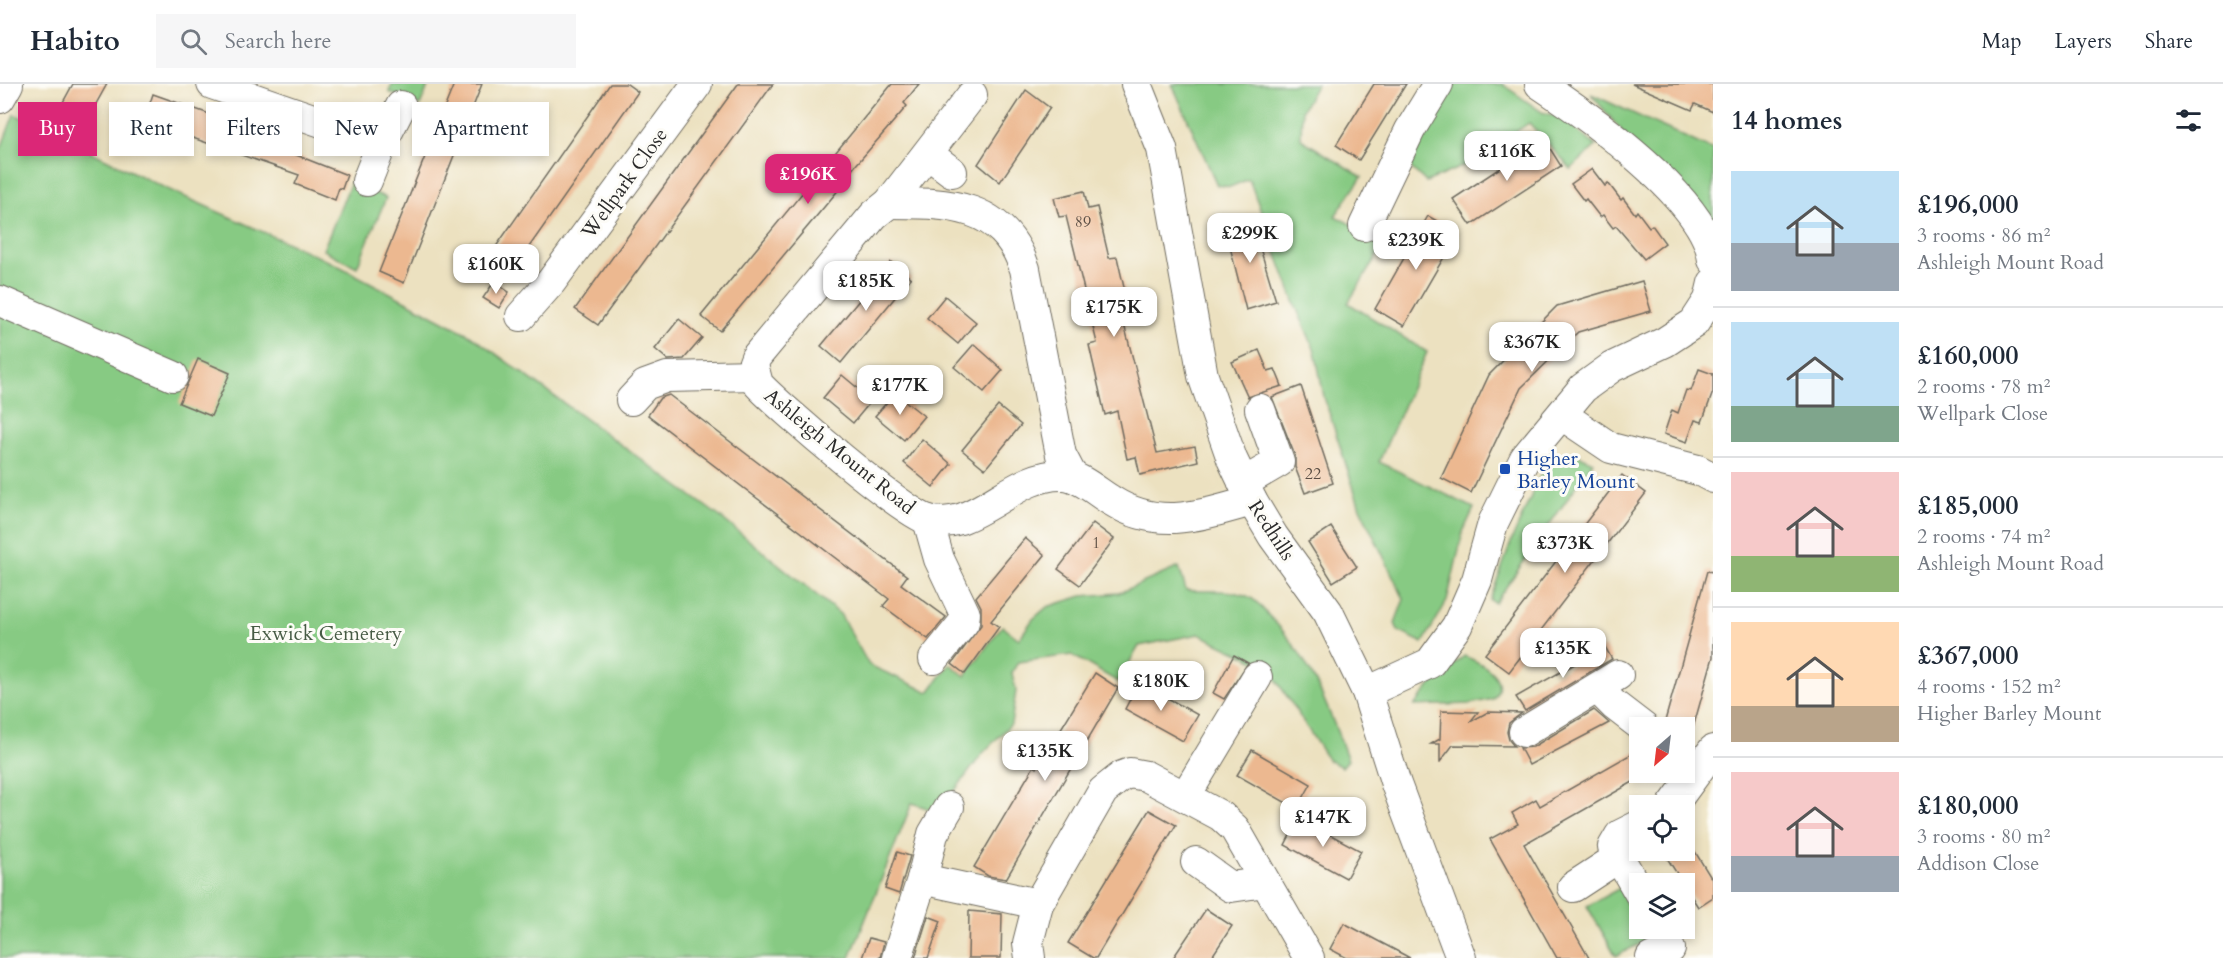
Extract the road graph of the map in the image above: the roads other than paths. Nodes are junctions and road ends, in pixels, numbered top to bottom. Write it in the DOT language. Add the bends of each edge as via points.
graph roads {
  1 [pos="8,84"];
  2 [pos="212,84"];
  3 [pos="697,84"];
  4 [pos="1136,84"];
  5 [pos="1438,84"];
  6 [pos="1540,84"];
  7 [pos="972,95"];
  8 [pos="0,98"];
  9 [pos="314,119"];
  10 [pos="928,154"];
  11 [pos="377,156"];
  12 [pos="952,172"];
  13 [pos="367,181"];
  14 [pos="889,203"];
  15 [pos="1364,226"];
  16 [pos="1713,260"];
  17 [pos="1713,283"];
  18 [pos="0,301"];
  19 [pos="521,316"];
  20 [pos="754,375"];
  21 [pos="173,376"];
  22 [pos="631,400"];
  23 [pos="1260,409"];
  24 [pos="1562,415"];
  25 [pos="1072,476"];
  26 [pos="1713,478"];
  27 [pos="1248,492"];
  28 [pos="928,520"];
  29 [pos="934,659"];
  30 [pos="1257,677"];
  31 [pos="1367,692"];
  32 [pos="1630,717"];
  33 [pos="1524,732"];
  34 [pos="1699,757"];
  35 [pos="1186,795"];
  36 [pos="1678,795"];
  37 [pos="949,807"];
  38 [pos="1629,830"];
  39 [pos="1618,857"];
  40 [pos="1196,862"];
  41 [pos="1629,876"];
  42 [pos="922,879"];
  43 [pos="1265,882"];
  44 [pos="1573,887"];
  45 [pos="1038,904"];
  46 [pos="1665,939"];
  47 [pos="897,958"];
  48 [pos="1030,958"];
  49 [pos="1309,958"];
  50 [pos="1461,958"];
  51 [pos="1651,958"];
  1 -- 8 [label="street"];
  2 -- 9 [label="street"];
  3 -- 19 [label="street, Wellpark Close" via="551,282"];
  4 -- 27 [label="street, Redhills" via="1162,149 1203,375"];
  5 -- 15 [label="street" via="1410,130"];
  6 -- 16 [label="street" via="1600,124 1677,195 1702,231"];
  7 -- 10 [label="street, Ashleigh Mount Road"];
  10 -- 12 [label="street"];
  10 -- 14 [label="street, Ashleigh Mount Road"];
  11 -- 13 [label="street"];
  14 -- 20 [label="street, Ashleigh Mount Road" via="874,215 756,357"];
  14 -- 25 [label="street" via="943,203 968,209 999,225 1018,249 1061,455"];
  17 -- 24 [label="street" via="1709,300 1694,322 1590,383"];
  18 -- 21 [label="street"];
  20 -- 22 [label="street" via="667,377 645,385"];
  20 -- 28 [label="street, Ashleigh Mount Road" via="778,403 899,503"];
  23 -- 27 [label="street" via="1279,462"];
  24 -- 26 [label="street" via="1611,448 1698,470"];
  24 -- 31 [label="street" via="1520,468 1493,523 1477,580 1457,626 1430,663"];
  25 -- 27 [label="street" via="1144,517 1197,516"];
  25 -- 28 [label="street, Ashleigh Mount Road" via="1055,475 1032,481 958,520"];
  27 -- 31 [label="street, Redhills" via="1273,536 1328,612"];
  28 -- 29 [label="street" via="939,559 965,614"];
  30 -- 35 [label="street"];
  31 -- 50 [label="street, Redhills" via="1396,784"];
  32 -- 33 [label="street" via="1614,705 1608,682"];
  34 -- 36 [label="street"];
  35 -- 43 [label="street" via="1235,829"];
  35 -- 45 [label="street" via="1138,774 1122,776 1109,784"];
  37 -- 42 [label="street" via="933,834"];
  38 -- 39 [label="street" via="1620,834 1613,847"];
  39 -- 41 [label="street"];
  39 -- 44 [label="street"];
  40 -- 43 [label="street" via="1231,886"];
  42 -- 45 [label="street"];
  42 -- 47 [label="street"];
  43 -- 49 [label="street"];
  45 -- 48 [label="street" via="1028,943"];
  46 -- 51 [label="street" via="1670,949"];
}
